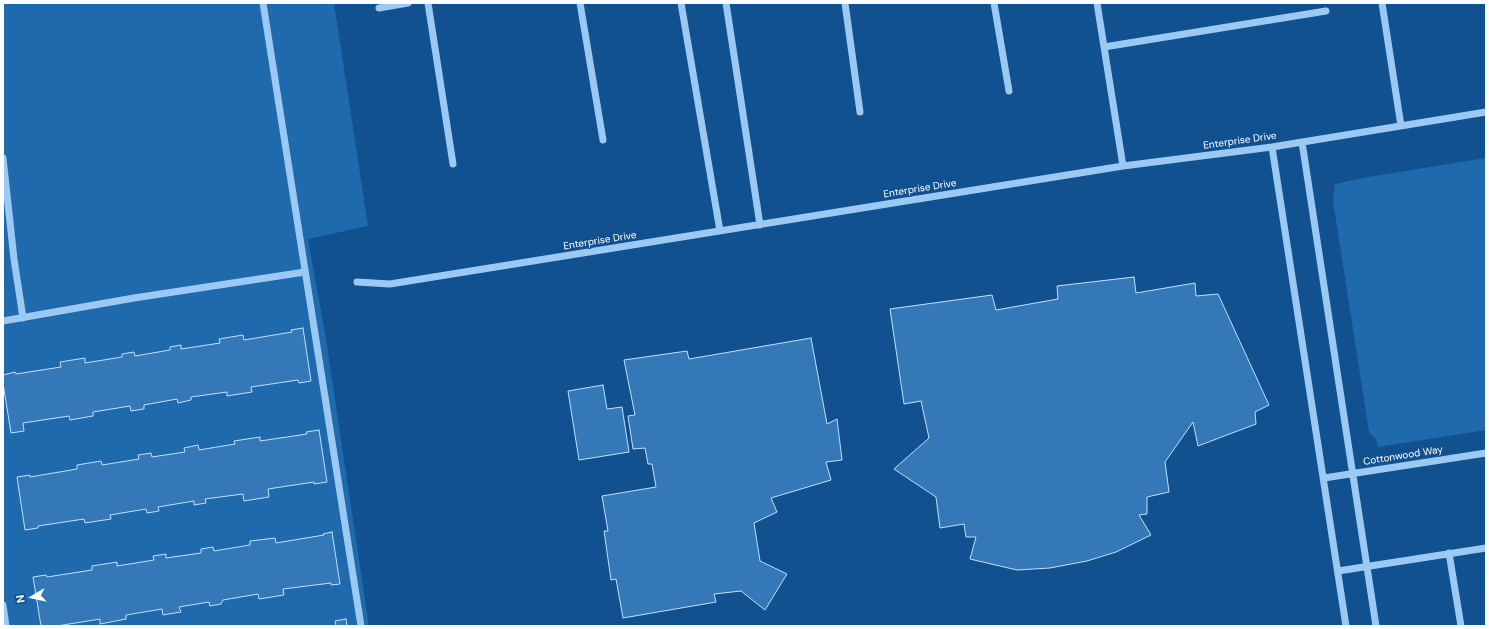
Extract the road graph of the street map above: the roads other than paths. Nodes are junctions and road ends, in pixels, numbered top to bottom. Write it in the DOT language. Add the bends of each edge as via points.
graph roads {
  1 [pos="263,3"];
  2 [pos="408,3"];
  3 [pos="428,3"];
  4 [pos="580,3"];
  5 [pos="681,3"];
  6 [pos="726,3"];
  7 [pos="845,3"];
  8 [pos="994,3"];
  9 [pos="1097,3"];
  10 [pos="1382,3"];
  11 [pos="379,8"];
  12 [pos="1326,11"];
  13 [pos="1104,47"];
  14 [pos="1009,91"];
  15 [pos="860,112"];
  16 [pos="1486,112"];
  17 [pos="1401,126"];
  18 [pos="603,140"];
  19 [pos="1302,142"];
  20 [pos="1272,147"];
  21 [pos="3,158"];
  22 [pos="453,164"];
  23 [pos="1124,166"];
  24 [pos="760,225"];
  25 [pos="720,231"];
  26 [pos="305,272"];
  27 [pos="357,282"];
  28 [pos="23,318"];
  29 [pos="3,321"];
  30 [pos="1486,453"];
  31 [pos="1353,474"];
  32 [pos="1324,478"];
  33 [pos="1486,548"];
  34 [pos="1449,553"];
  35 [pos="1367,566"];
  36 [pos="1338,571"];
  37 [pos="3,604"];
  38 [pos="6,626"];
  39 [pos="361,626"];
  40 [pos="1346,626"];
  41 [pos="1376,626"];
  42 [pos="1461,626"];
  1 -- 26 [label="street"];
  2 -- 11 [label="street"];
  3 -- 22 [label="street"];
  4 -- 18 [label="street"];
  5 -- 25 [label="street"];
  6 -- 24 [label="street"];
  7 -- 15 [label="street"];
  8 -- 14 [label="street"];
  9 -- 13 [label="street"];
  10 -- 17 [label="street"];
  12 -- 13 [label="street"];
  13 -- 23 [label="street"];
  16 -- 17 [label="street, Enterprise Drive"];
  17 -- 19 [label="street, Enterprise Drive"];
  19 -- 20 [label="street, Enterprise Drive"];
  19 -- 31 [label="street"];
  20 -- 23 [label="street, Enterprise Drive"];
  20 -- 32 [label="street"];
  21 -- 28 [label="street"];
  23 -- 24 [label="street, Enterprise Drive"];
  24 -- 25 [label="street, Enterprise Drive"];
  25 -- 27 [label="street, Enterprise Drive" via="390,284"];
  26 -- 28 [label="street"];
  26 -- 39 [label="street"];
  28 -- 29 [label="street"];
  30 -- 31 [label="street, Cottonwood Way"];
  31 -- 32 [label="street, Cottonwood Way"];
  31 -- 35 [label="street"];
  32 -- 36 [label="street"];
  33 -- 34 [label="street"];
  34 -- 35 [label="street"];
  34 -- 42 [label="street"];
  35 -- 36 [label="street"];
  35 -- 41 [label="street"];
  36 -- 40 [label="street"];
  37 -- 38 [label="street"];
}
